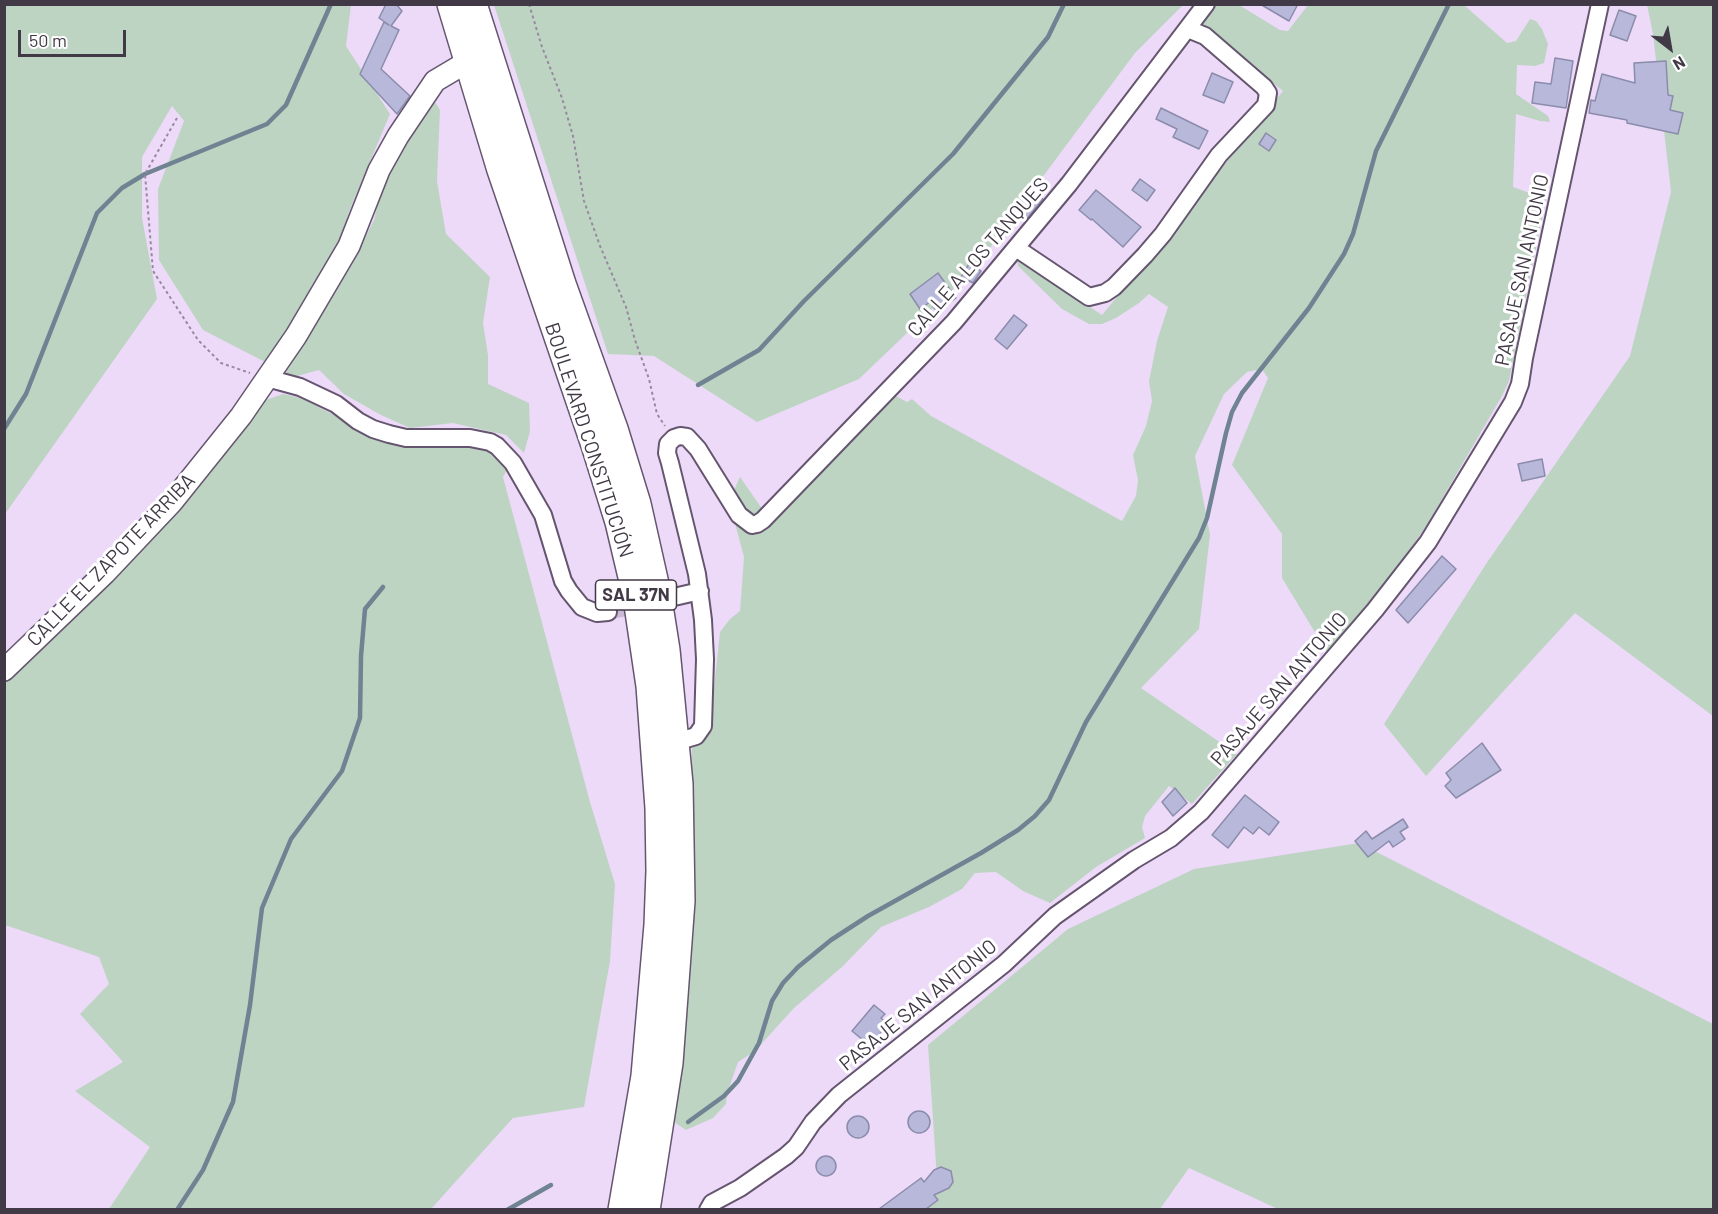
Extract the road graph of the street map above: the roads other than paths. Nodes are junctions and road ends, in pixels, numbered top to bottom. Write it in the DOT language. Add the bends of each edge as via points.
graph roads {
  1 [pos="451,4"];
  2 [pos="473,4"];
  3 [pos="1206,4"];
  4 [pos="1600,4"];
  5 [pos="1188,29"];
  6 [pos="467,62"];
  7 [pos="1016,248"];
  8 [pos="267,378"];
  9 [pos="700,591"];
  10 [pos="674,597"];
  11 [pos="609,612"];
  12 [pos="4,670"];
  13 [pos="676,742"];
  14 [pos="622,1209"];
  15 [pos="646,1209"];
  16 [pos="708,1209"];
  1 -- 6 [label="highway, BOULEVARD CONSTITUCIÓN / SAL 37N"];
  2 -- 13 [label="highway, BOULEVARD CONSTITUCIÓN / SAL 37N" via="637,504 657,593"];
  3 -- 5 [label="street, CALLE A LOS TANQUES"];
  4 -- 16 [label="street, PASAJE SAN ANTONIO" via="1520,384 1513,402 1428,542 1375,610 1201,812 1171,838 1055,916 1004,964 839,1095 786,1156"];
  5 -- 7 [label="street, CALLE A LOS TANQUES"];
  5 -- 7 [label="street" via="1205,36 1264,87 1268,93 1266,105 1219,155 1163,234 1105,293 1096,297 1083,294"];
  6 -- 8 [label="street, CALLE EL ZAPOTE ARRIBA" via="435,81 398,136 379,170 349,246"];
  6 -- 14 [label="highway, BOULEVARD CONSTITUCIÓN / SAL 37N" via="619,522 637,598 650,686 659,808 658,925 645,1076"];
  7 -- 9 [label="street, CALLE A LOS TANQUES" via="954,322 757,524 752,525 739,515 687,437 674,438 668,444"];
  8 -- 11 [label="street" via="300,387 336,404 373,429 389,434 406,438 470,438 497,446 513,463 543,515 568,591 582,607 597,613"];
  8 -- 12 [label="street, CALLE EL ZAPOTE ARRIBA" via="172,502"];
  9 -- 10 [label="street"];
  9 -- 13 [label="street" via="705,659 703,726 696,736"];
  13 -- 15 [label="highway, BOULEVARD CONSTITUCIÓN / SAL 37N" via="681,901 677,974 669,1063"];
}
